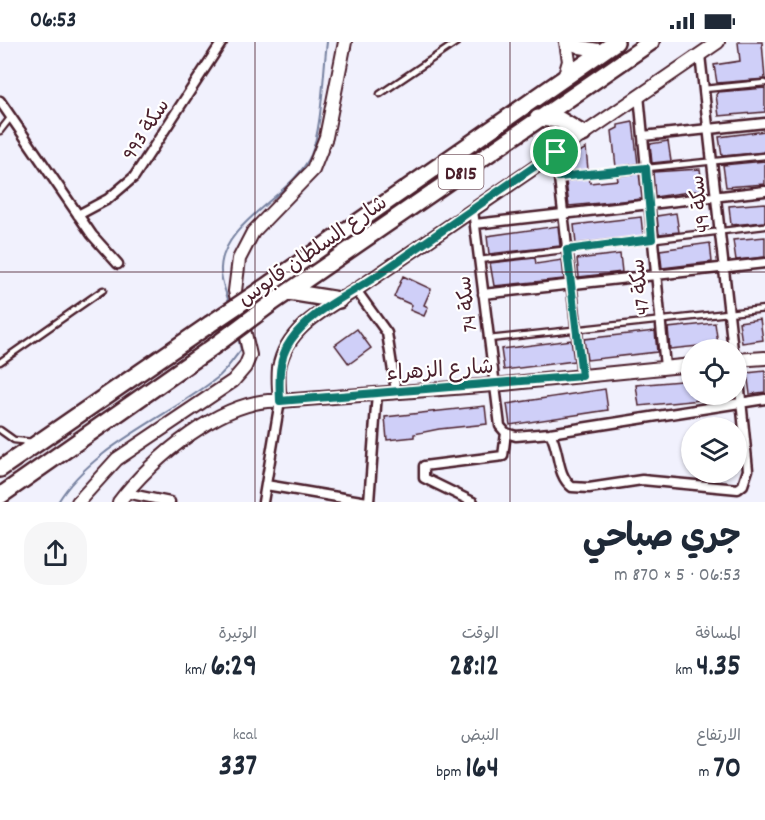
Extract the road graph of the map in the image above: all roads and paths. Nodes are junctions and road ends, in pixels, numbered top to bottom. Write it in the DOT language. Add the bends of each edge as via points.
graph roads {
  1 [pos="222,42"];
  2 [pos="345,42"];
  3 [pos="457,42"];
  4 [pos="568,42"];
  5 [pos="651,42"];
  6 [pos="718,42"];
  7 [pos="610,46"];
  8 [pos="700,55"];
  9 [pos="564,78"];
  10 [pos="765,82"];
  11 [pos="704,89"];
  12 [pos="380,94"];
  13 [pos="639,96"];
  14 [pos="0,101"];
  15 [pos="11,117"];
  16 [pos="538,118"];
  17 [pos="765,123"];
  18 [pos="708,129"];
  19 [pos="0,131"];
  20 [pos="583,134"];
  21 [pos="643,136"];
  22 [pos="556,152"];
  23 [pos="765,156"];
  24 [pos="712,162"];
  25 [pos="646,168"];
  26 [pos="559,177"];
  27 [pos="765,191"];
  28 [pos="716,197"];
  29 [pos="649,204"];
  30 [pos="473,210"];
  31 [pos="563,214"];
  32 [pos="78,215"];
  33 [pos="475,224"];
  34 [pos="765,226"];
  35 [pos="720,231"];
  36 [pos="652,239"];
  37 [pos="567,250"];
  38 [pos="479,260"];
  39 [pos="765,263"];
  40 [pos="117,264"];
  41 [pos="724,268"];
  42 [pos="656,275"];
  43 [pos="571,284"];
  44 [pos="103,290"];
  45 [pos="356,290"];
  46 [pos="289,292"];
  47 [pos="483,294"];
  48 [pos="339,300"];
  49 [pos="765,309"];
  50 [pos="729,313"];
  51 [pos="660,321"];
  52 [pos="576,330"];
  53 [pos="489,339"];
  54 [pos="733,339"];
  55 [pos="765,358"];
  56 [pos="747,359"];
  57 [pos="0,362"];
  58 [pos="681,366"];
  59 [pos="665,368"];
  60 [pos="582,376"];
  61 [pos="494,385"];
  62 [pos="396,391"];
  63 [pos="377,393"];
  64 [pos="765,399"];
  65 [pos="280,401"];
  66 [pos="747,401"];
  67 [pos="723,405"];
  68 [pos="741,405"];
  69 [pos="0,430"];
  70 [pos="506,433"];
  71 [pos="550,433"];
  72 [pos="37,443"];
  73 [pos="0,469"];
  74 [pos="266,485"];
  75 [pos="0,496"];
  76 [pos="123,497"];
  77 [pos="78,502"];
  78 [pos="170,502"];
  79 [pos="262,502"];
  80 [pos="368,502"];
  81 [pos="473,502"];
  1 -- 32 [label="street, سكة 993" via="134,177 108,199"];
  2 -- 77 [label="street" via="326,137 313,170 253,232 239,259 235,291 250,355 245,367 233,381 108,466"];
  3 -- 12 [label="lane"];
  4 -- 7 [label="street" via="580,47"];
  4 -- 9 [label="street"];
  5 -- 16 [label="highway, شارع السلطان قابوس / D815"];
  6 -- 8 [label="street"];
  7 -- 9 [label="highway, شارع السلطان قابوس / D815"];
  8 -- 11 [label="street, سكة 49"];
  8 -- 13 [label="street"];
  9 -- 72 [label="highway, شارع السلطان قابوس / D815, bridge"];
  10 -- 11 [label="lane"];
  11 -- 18 [label="street, سكة 49"];
  13 -- 20 [label="street"];
  13 -- 21 [label="street, سكة 47"];
  14 -- 15 [label="street"];
  15 -- 19 [label="lane"];
  15 -- 32 [label="street"];
  16 -- 20 [label="highway" via="560,120"];
  16 -- 46 [label="highway, شارع السلطان قابوس / D815"];
  17 -- 18 [label="street"];
  18 -- 21 [label="street"];
  18 -- 24 [label="street, سكة 49"];
  20 -- 22 [label="street"];
  21 -- 25 [label="street, سكة 47"];
  22 -- 26 [label="street"];
  22 -- 30 [label="street"];
  23 -- 24 [label="lane"];
  24 -- 25 [label="lane"];
  24 -- 28 [label="street, سكة 49"];
  25 -- 26 [label="lane"];
  25 -- 29 [label="street, سكة 47"];
  26 -- 31 [label="street"];
  27 -- 28 [label="street"];
  28 -- 29 [label="street"];
  28 -- 35 [label="street, سكة 49"];
  29 -- 31 [label="street"];
  29 -- 36 [label="street, سكة 47"];
  30 -- 33 [label="street, سكة 74"];
  30 -- 45 [label="street"];
  31 -- 33 [label="street"];
  31 -- 37 [label="street"];
  32 -- 40 [label="street"];
  33 -- 38 [label="street, سكة 74"];
  34 -- 35 [label="lane"];
  35 -- 36 [label="lane"];
  35 -- 41 [label="street, سكة 49"];
  36 -- 37 [label="lane"];
  36 -- 42 [label="street, سكة 47"];
  37 -- 38 [label="lane"];
  37 -- 43 [label="street"];
  38 -- 47 [label="street, سكة 74"];
  39 -- 41 [label="street"];
  41 -- 42 [label="street"];
  41 -- 50 [label="street, سكة 49"];
  42 -- 43 [label="street"];
  42 -- 51 [label="street, سكة 47"];
  43 -- 47 [label="street"];
  43 -- 52 [label="street"];
  44 -- 57 [label="lane"];
  45 -- 48 [label="street"];
  45 -- 62 [label="street" via="387,333"];
  46 -- 48 [label="highway"];
  46 -- 75 [label="highway, شارع السلطان قابوس / D815, bridge"];
  47 -- 53 [label="street, سكة 74"];
  48 -- 65 [label="street" via="319,312 289,342 279,368"];
  49 -- 50 [label="lane"];
  50 -- 51 [label="lane"];
  50 -- 54 [label="street, سكة 49"];
  51 -- 52 [label="lane"];
  51 -- 59 [label="street, سكة 47"];
  52 -- 53 [label="lane"];
  52 -- 60 [label="street"];
  53 -- 61 [label="street, سكة 74"];
  55 -- 56 [label="street"];
  58 -- 59 [label="street, شارع الزهراء"];
  59 -- 60 [label="street, شارع الزهراء"];
  60 -- 61 [label="street, شارع الزهراء"];
  61 -- 62 [label="street, شارع الزهراء"];
  61 -- 70 [label="street, سكة 74" via="500,426"];
  62 -- 63 [label="street, شارع الزهراء"];
  63 -- 65 [label="street, شارع الزهراء"];
  63 -- 80 [label="street"];
  64 -- 66 [label="street"];
  65 -- 74 [label="street"];
  65 -- 76 [label="street, شارع الزهراء" via="264,400 226,411 155,464"];
  67 -- 71 [label="street"];
  68 -- 71 [label="street" via="748,470 738,489 642,480 572,487 561,474 558,450"];
  69 -- 72 [label="lane" via="14,440"];
  70 -- 71 [label="street"];
  70 -- 81 [label="street" via="503,456 424,466 424,478"];
  72 -- 73 [label="highway, شارع السلطان قابوس / D815"];
  74 -- 79 [label="street"];
  74 -- 80 [label="street"];
  76 -- 78 [label="street"];
}
